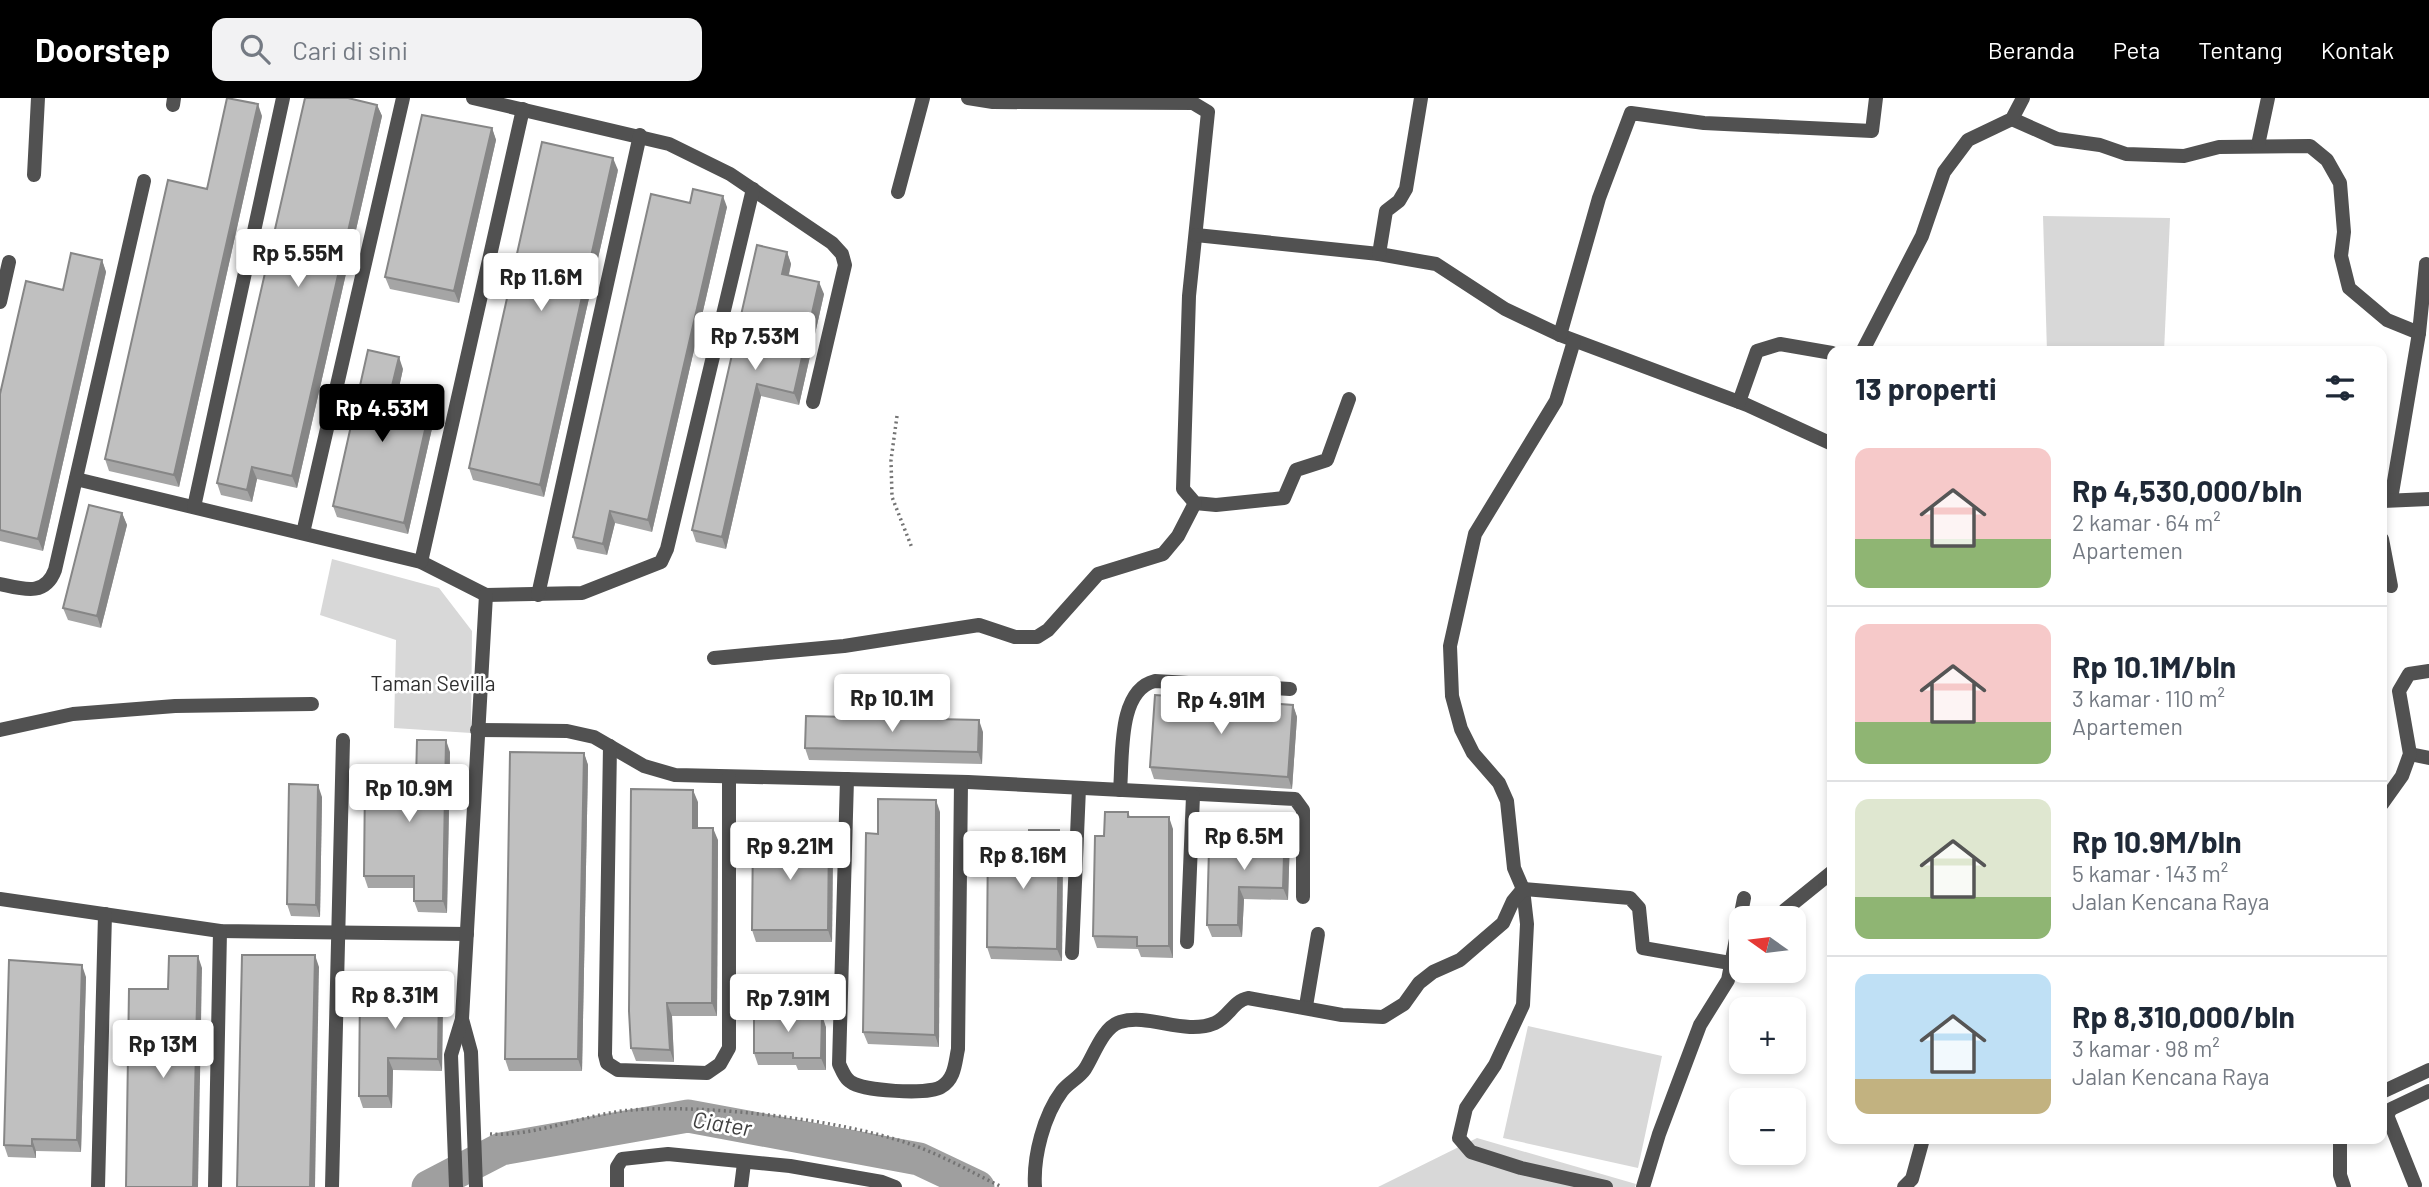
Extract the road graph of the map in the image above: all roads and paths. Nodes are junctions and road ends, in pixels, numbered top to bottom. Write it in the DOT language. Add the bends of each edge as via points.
graph roads {
  1 [pos="38,98"];
  2 [pos="283,98"];
  3 [pos="403,98"];
  4 [pos="923,98"];
  5 [pos="968,98"];
  6 [pos="1421,98"];
  7 [pos="1876,98"];
  8 [pos="2022,98"];
  9 [pos="2268,98"];
  10 [pos="483,99"];
  11 [pos="523,109"];
  12 [pos="2012,119"];
  13 [pos="640,135"];
  14 [pos="2258,145"];
  15 [pos="34,175"];
  16 [pos="144,181"];
  17 [pos="753,189"];
  18 [pos="898,192"];
  19 [pos="1196,235"];
  20 [pos="1379,254"];
  21 [pos="9,262"];
  22 [pos="2426,264"];
  23 [pos="0,302"];
  24 [pos="2423,331"];
  25 [pos="1559,335"];
  26 [pos="1574,341"];
  27 [pos="1865,346"];
  28 [pos="1827,352"];
  29 [pos="1349,399"];
  30 [pos="813,402"];
  31 [pos="1739,402"];
  32 [pos="897,416"];
  33 [pos="1827,442"];
  34 [pos="76,479"];
  35 [pos="2387,495"];
  36 [pos="2429,499"];
  37 [pos="2387,500"];
  38 [pos="1195,503"];
  39 [pos="194,507"];
  40 [pos="303,533"];
  41 [pos="912,548"];
  42 [pos="421,562"];
  43 [pos="2387,562"];
  44 [pos="0,584"];
  45 [pos="2392,586"];
  46 [pos="486,595"];
  47 [pos="538,595"];
  48 [pos="714,658"];
  49 [pos="2429,671"];
  50 [pos="1290,689"];
  51 [pos="312,704"];
  52 [pos="0,730"];
  53 [pos="477,730"];
  54 [pos="342,740"];
  55 [pos="610,746"];
  56 [pos="2410,754"];
  57 [pos="2429,758"];
  58 [pos="729,777"];
  59 [pos="847,779"];
  60 [pos="961,782"];
  61 [pos="1079,788"];
  62 [pos="1120,790"];
  63 [pos="1193,796"];
  64 [pos="2387,797"];
  65 [pos="1827,876"];
  66 [pos="1523,889"];
  67 [pos="1303,897"];
  68 [pos="1744,898"];
  69 [pos="0,899"];
  70 [pos="1743,906"];
  71 [pos="1791,906"];
  72 [pos="106,914"];
  73 [pos="220,931"];
  74 [pos="340,934"];
  75 [pos="467,934"];
  76 [pos="1318,934"];
  77 [pos="1186,942"];
  78 [pos="1072,953"];
  79 [pos="1729,959"];
  80 [pos="1729,978"];
  81 [pos="1306,1006"];
  82 [pos="462,1019"];
  83 [pos="2429,1070"];
  84 [pos="2387,1090"];
  85 [pos="2429,1091"];
  86 [pos="474,1135"];
  87 [pos="1922,1144"];
  88 [pos="2340,1144"];
  89 [pos="744,1163"];
  90 [pos="2415,1185"];
  91 [pos="98,1187"];
  92 [pos="215,1187"];
  93 [pos="331,1187"];
  94 [pos="456,1187"];
  95 [pos="476,1187"];
  96 [pos="617,1187"];
  97 [pos="741,1187"];
  98 [pos="895,1187"];
  99 [pos="1002,1187"];
  100 [pos="1034,1187"];
  101 [pos="1606,1187"];
  102 [pos="1643,1187"];
  103 [pos="1904,1187"];
  104 [pos="2344,1187"];
  1 -- 15 [label="street"];
  2 -- 39 [label="street"];
  3 -- 40 [label="street"];
  4 -- 18 [label="street"];
  5 -- 19 [label="street" via="1193,103 1205,108 1209,118"];
  6 -- 20 [label="street" via="1406,189 1386,211"];
  7 -- 25 [label="street" via="1872,131 1704,123 1631,113 1599,198"];
  8 -- 12 [label="street"];
  9 -- 14 [label="street"];
  10 -- 11 [label="street"];
  11 -- 13 [label="street"];
  11 -- 42 [label="street"];
  12 -- 14 [label="street" via="2057,139 2100,145 2126,155 2184,156 2219,147"];
  12 -- 27 [label="street" via="1968,140 1944,172 1922,236"];
  13 -- 17 [label="street" via="708,162"];
  13 -- 47 [label="street"];
  14 -- 24 [label="street" via="2310,146 2327,160 2340,183 2344,232 2340,256 2349,288 2387,320"];
  16 -- 34 [label="street"];
  17 -- 30 [label="street" via="842,254 845,265"];
  17 -- 47 [label="street" via="663,560 582,593"];
  19 -- 20 [label="street"];
  19 -- 38 [label="street" via="1189,296 1183,489"];
  20 -- 25 [label="street" via="1436,264 1505,309"];
  21 -- 23 [label="street"];
  22 -- 24 [label="street"];
  24 -- 35 [label="street"];
  25 -- 26 [label="street"];
  26 -- 31 [label="street"];
  26 -- 66 [label="street" via="1556,401 1475,534 1450,646 1452,696 1461,729 1507,801 1515,874"];
  28 -- 31 [label="street" via="1780,344 1757,351"];
  29 -- 38 [label="street" via="1326,460 1296,470 1284,498"];
  31 -- 33 [label="street"];
  32 -- 41 [label="path" via="891,497"];
  34 -- 39 [label="street"];
  34 -- 44 [label="street" via="52,578 32,591"];
  36 -- 37 [label="street"];
  38 -- 48 [label="street" via="1163,554 1098,574 1037,637 1015,637 979,625 844,646"];
  39 -- 40 [label="street"];
  40 -- 42 [label="street"];
  42 -- 46 [label="street"];
  43 -- 45 [label="street"];
  46 -- 47 [label="street"];
  46 -- 53 [label="street"];
  49 -- 56 [label="street" via="2409,674 2399,691"];
  50 -- 62 [label="street" via="1144,683 1133,693 1128,708"];
  51 -- 52 [label="street" via="86,713"];
  53 -- 55 [label="street" via="567,730"];
  53 -- 75 [label="street"];
  54 -- 74 [label="street"];
  55 -- 58 [label="street" via="644,766 675,775"];
  55 -- 58 [label="street" via="605,1055 607,1063 618,1070 706,1073 726,1057"];
  56 -- 57 [label="street"];
  56 -- 64 [label="street"];
  58 -- 59 [label="street"];
  59 -- 60 [label="street"];
  59 -- 60 [label="street" via="839,1064 849,1082 862,1088 928,1091 941,1088 952,1078 958,1049"];
  60 -- 61 [label="street"];
  61 -- 62 [label="street"];
  61 -- 78 [label="street"];
  62 -- 63 [label="street"];
  63 -- 67 [label="street" via="1295,799 1301,804"];
  63 -- 77 [label="street"];
  65 -- 71 [label="street"];
  66 -- 79 [label="street" via="1630,898 1639,908 1643,948"];
  66 -- 81 [label="street" via="1503,923 1460,960 1433,972 1393,1013 1371,1019"];
  66 -- 101 [label="street" via="1527,924 1523,1004 1495,1065 1466,1108 1459,1138 1471,1152"];
  68 -- 70 [label="street"];
  69 -- 72 [label="street"];
  72 -- 73 [label="street"];
  72 -- 91 [label="street"];
  73 -- 74 [label="street"];
  73 -- 92 [label="street"];
  74 -- 75 [label="street"];
  74 -- 93 [label="street"];
  75 -- 82 [label="street"];
  76 -- 81 [label="street"];
  80 -- 102 [label="street" via="1700,1025"];
  81 -- 100 [label="street" via="1248,998 1239,1000 1216,1023 1196,1027 1116,1023 1080,1077 1064,1087 1052,1105"];
  82 -- 86 [label="street" via="471,1052"];
  82 -- 94 [label="street" via="451,1055"];
  83 -- 84 [label="street"];
  85 -- 90 [label="street" via="2387,1115"];
  86 -- 95 [label="street"];
  86 -- 99 [label="path" via="508,1134 630,1110 715,1111 825,1125 906,1142"];
  87 -- 103 [label="street" via="1912,1179"];
  88 -- 104 [label="street"];
  89 -- 96 [label="street" via="668,1154 622,1159 617,1167"];
  89 -- 97 [label="street"];
  89 -- 98 [label="street" via="790,1166"];
}
